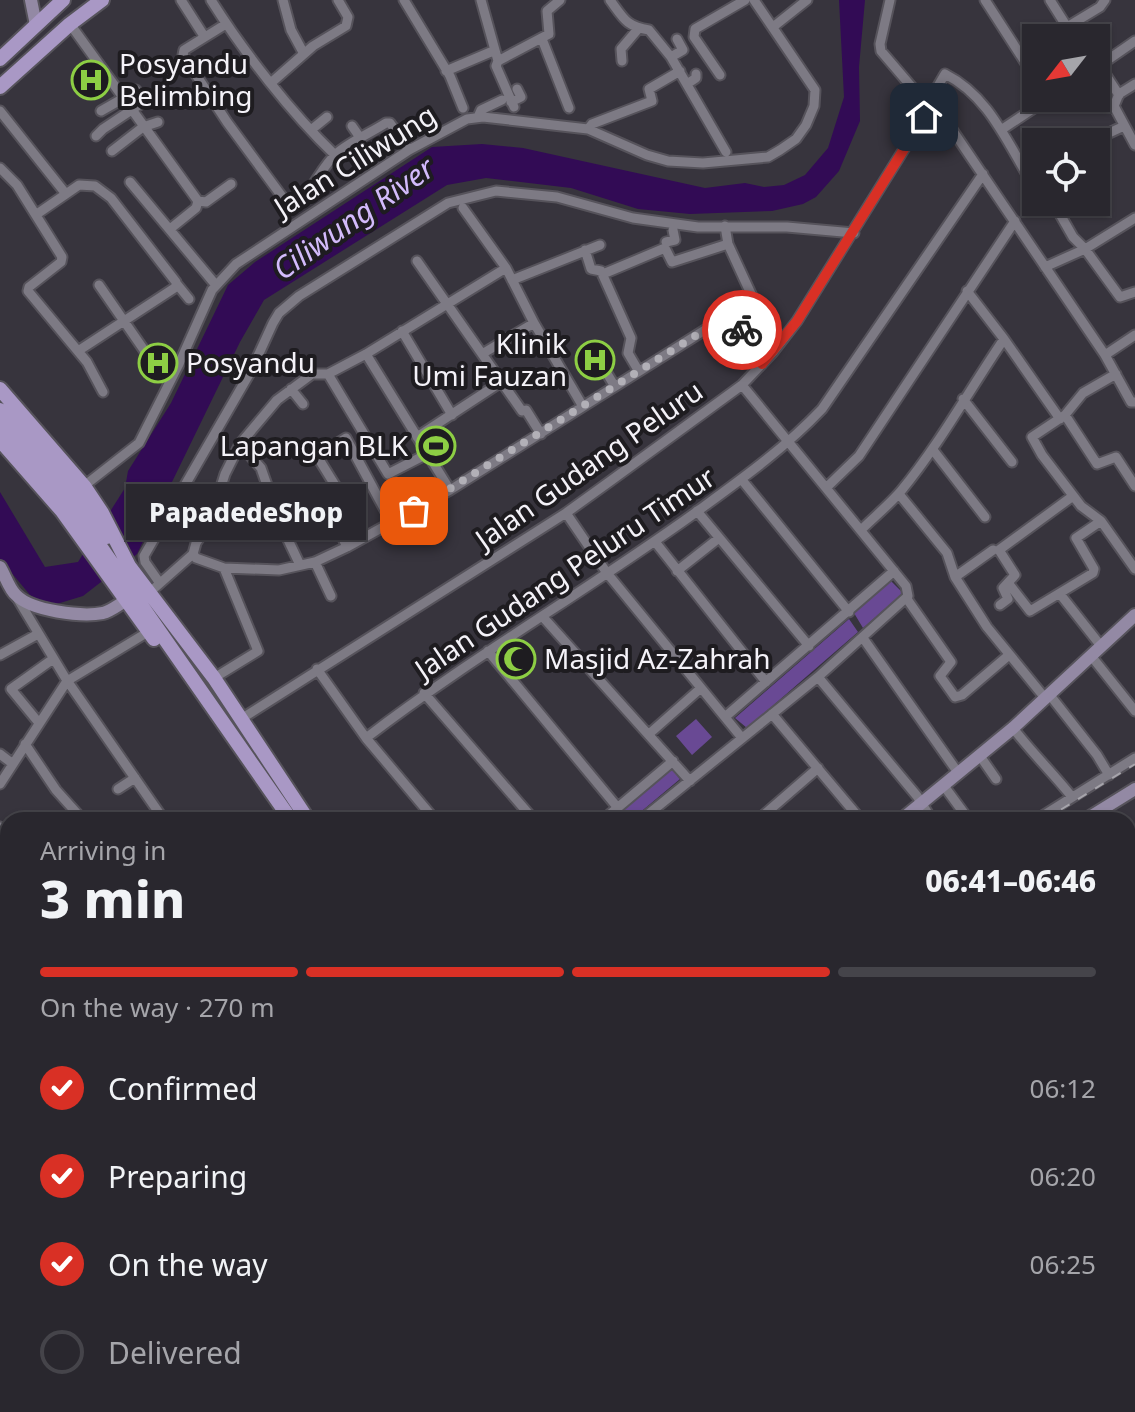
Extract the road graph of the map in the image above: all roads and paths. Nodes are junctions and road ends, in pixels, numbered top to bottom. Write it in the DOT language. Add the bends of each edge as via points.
graph roads {
  1 [pos="31,0"];
  2 [pos="63,0"];
  3 [pos="102,0"];
  4 [pos="181,0"];
  5 [pos="211,0"];
  6 [pos="283,0"];
  7 [pos="338,0"];
  8 [pos="404,0"];
  9 [pos="481,0"];
  10 [pos="560,0"];
  11 [pos="610,0"];
  12 [pos="745,0"];
  13 [pos="754,0"];
  14 [pos="890,0"];
  15 [pos="985,0"];
  16 [pos="1050,0"];
  17 [pos="1105,0"];
  18 [pos="804,1"];
  19 [pos="70,24"];
  20 [pos="226,24"];
  21 [pos="1065,24"];
  22 [pos="1072,24"];
  23 [pos="36,25"];
  24 [pos="773,27"];
  25 [pos="638,29"];
  26 [pos="204,36"];
  27 [pos="542,39"];
  28 [pos="677,39"];
  29 [pos="1135,41"];
  30 [pos="304,54"];
  31 [pos="496,56"];
  32 [pos="671,57"];
  33 [pos="1022,57"];
  34 [pos="0,59"];
  35 [pos="1110,59"];
  36 [pos="622,61"];
  37 [pos="446,71"];
  38 [pos="680,71"];
  39 [pos="696,74"];
  40 [pos="720,75"];
  41 [pos="272,82"];
  42 [pos="1110,83"];
  43 [pos="687,84"];
  44 [pos="1135,84"];
  45 [pos="0,87"];
  46 [pos="517,89"];
  47 [pos="136,90"];
  48 [pos="154,95"];
  49 [pos="1119,95"];
  50 [pos="122,99"];
  51 [pos="509,103"];
  52 [pos="463,108"];
  53 [pos="569,108"];
  54 [pos="929,108"];
  55 [pos="0,111"];
  56 [pos="101,111"];
  57 [pos="132,112"];
  58 [pos="1028,112"];
  59 [pos="327,117"];
  60 [pos="478,117"];
  61 [pos="158,122"];
  62 [pos="352,126"];
  63 [pos="1124,126"];
  64 [pos="143,127"];
  65 [pos="588,129"];
  66 [pos="311,130"];
  67 [pos="1001,130"];
  68 [pos="1110,133"];
  69 [pos="96,136"];
  70 [pos="361,139"];
  71 [pos="1135,145"];
  72 [pos="409,150"];
  73 [pos="112,151"];
  74 [pos="726,152"];
  75 [pos="335,155"];
  76 [pos="1022,166"];
  77 [pos="0,168"];
  78 [pos="983,174"];
  79 [pos="130,182"];
  80 [pos="231,184"];
  81 [pos="66,194"];
  82 [pos="198,201"];
  83 [pos="463,208"];
  84 [pos="37,214"];
  85 [pos="1061,216"];
  86 [pos="1135,218"];
  87 [pos="1015,221"];
  88 [pos="725,226"];
  89 [pos="170,229"];
  90 [pos="673,230"];
  91 [pos="854,233"];
  92 [pos="666,242"];
  93 [pos="728,244"];
  94 [pos="600,245"];
  95 [pos="1085,249"];
  96 [pos="585,250"];
  97 [pos="417,261"];
  98 [pos="1045,267"];
  99 [pos="506,268"];
  100 [pos="603,274"];
  101 [pos="512,280"];
  102 [pos="176,283"];
  103 [pos="215,284"];
  104 [pos="99,285"];
  105 [pos="967,291"];
  106 [pos="1135,292"];
  107 [pos="189,299"];
  108 [pos="447,303"];
  109 [pos="732,313"];
  110 [pos="125,323"];
  111 [pos="534,323"];
  112 [pos="402,331"];
  113 [pos="1135,335"];
  114 [pos="1004,339"];
  115 [pos="592,349"];
  116 [pos="144,350"];
  117 [pos="78,351"];
  118 [pos="366,354"];
  119 [pos="482,354"];
  120 [pos="1105,355"];
  121 [pos="762,364"];
  122 [pos="638,370"];
  123 [pos="328,374"];
  124 [pos="1116,374"];
  125 [pos="501,382"];
  126 [pos="614,385"];
  127 [pos="742,385"];
  128 [pos="0,389"];
  129 [pos="291,389"];
  130 [pos="103,392"];
  131 [pos="963,399"];
  132 [pos="1135,402"];
  133 [pos="303,404"];
  134 [pos="582,405"];
  135 [pos="0,410"];
  136 [pos="452,415"];
  137 [pos="1062,417"];
  138 [pos="0,426"];
  139 [pos="541,434"];
  140 [pos="417,437"];
  141 [pos="0,440"];
  142 [pos="368,442"];
  143 [pos="240,444"];
  144 [pos="788,444"];
  145 [pos="354,450"];
  146 [pos="933,450"];
  147 [pos="427,454"];
  148 [pos="1012,462"];
  149 [pos="742,480"];
  150 [pos="84,486"];
  151 [pos="1135,486"];
  152 [pos="827,487"];
  153 [pos="450,490"];
  154 [pos="899,494"];
  155 [pos="1073,496"];
  156 [pos="324,498"];
  157 [pos="697,511"];
  158 [pos="276,512"];
  159 [pos="566,513"];
  160 [pos="985,517"];
  161 [pos="1101,521"];
  162 [pos="210,522"];
  163 [pos="392,523"];
  164 [pos="861,530"];
  165 [pos="228,534"];
  166 [pos="719,538"];
  167 [pos="656,543"];
  168 [pos="347,547"];
  169 [pos="993,550"];
  170 [pos="193,554"];
  171 [pos="315,562"];
  172 [pos="300,565"];
  173 [pos="0,567"];
  174 [pos="224,568"];
  175 [pos="1135,569"];
  176 [pos="677,571"];
  177 [pos="894,571"];
  178 [pos="607,573"];
  179 [pos="955,577"];
  180 [pos="127,578"];
  181 [pos="1009,584"];
  182 [pos="154,588"];
  183 [pos="1060,594"];
  184 [pos="16,596"];
  185 [pos="331,596"];
  186 [pos="907,599"];
  187 [pos="125,601"];
  188 [pos="1000,605"];
  189 [pos="849,612"];
  190 [pos="1135,615"];
  191 [pos="542,616"];
  192 [pos="148,632"];
  193 [pos="38,634"];
  194 [pos="863,638"];
  195 [pos="809,646"];
  196 [pos="1101,646"];
  197 [pos="488,651"];
  198 [pos="0,655"];
  199 [pos="1009,655"];
  200 [pos="1092,657"];
  201 [pos="53,659"];
  202 [pos="172,664"];
  203 [pos="317,669"];
  204 [pos="188,672"];
  205 [pos="818,677"];
  206 [pos="214,678"];
  207 [pos="67,681"];
  208 [pos="766,682"];
  209 [pos="701,688"];
  210 [pos="424,693"];
  211 [pos="1047,696"];
  212 [pos="1135,711"];
  213 [pos="772,714"];
  214 [pos="725,717"];
  215 [pos="241,719"];
  216 [pos="39,723"];
  217 [pos="1013,728"];
  218 [pos="649,734"];
  219 [pos="366,738"];
  220 [pos="742,738"];
  221 [pos="25,744"];
  222 [pos="0,754"];
  223 [pos="980,756"];
  224 [pos="1135,758"];
  225 [pos="673,761"];
  226 [pos="13,764"];
  227 [pos="818,768"];
  228 [pos="959,774"];
  229 [pos="1109,775"];
  230 [pos="135,778"];
  231 [pos="996,779"];
  232 [pos="262,781"];
  233 [pos="690,781"];
  234 [pos="0,784"];
  235 [pos="944,786"];
  236 [pos="118,789"];
  237 [pos="1135,789"];
  238 [pos="1072,797"];
  239 [pos="264,799"];
  240 [pos="295,799"];
  241 [pos="922,803"];
  242 [pos="618,808"];
  243 [pos="76,812"];
  244 [pos="155,812"];
  245 [pos="273,812"];
  246 [pos="285,812"];
  247 [pos="303,812"];
  248 [pos="309,812"];
  249 [pos="428,812"];
  250 [pos="527,812"];
  251 [pos="613,812"];
  252 [pos="651,812"];
  253 [pos="767,812"];
  254 [pos="854,812"];
  255 [pos="911,812"];
  256 [pos="927,812"];
  257 [pos="963,812"];
  258 [pos="1049,812"];
  259 [pos="1098,812"];
  1 -- 23 [label="street"];
  2 -- 23 [label="main road"];
  3 -- 19 [label="main road"];
  4 -- 26 [label="street"];
  5 -- 20 [label="street"];
  6 -- 30 [label="street"];
  7 -- 30 [label="street" via="348,23"];
  8 -- 37 [label="street"];
  9 -- 31 [label="street"];
  10 -- 27 [label="street" via="547,11 550,33"];
  11 -- 25 [label="street"];
  12 -- 40 [label="street" via="695,29 694,37"];
  13 -- 24 [label="street, Jalan Ciliwung"];
  14 -- 54 [label="street" via="881,51"];
  15 -- 33 [label="street"];
  16 -- 21 [label="street"];
  17 -- 22 [label="street"];
  18 -- 24 [label="street"];
  19 -- 45 [label="main road"];
  19 -- 50 [label="street" via="110,74"];
  20 -- 26 [label="street"];
  20 -- 41 [label="street"];
  23 -- 34 [label="main road"];
  24 -- 65 [label="street, Jalan Ciliwung" via="815,96 796,139 768,157 668,161"];
  25 -- 32 [label="street" via="649,30"];
  25 -- 36 [label="street" via="620,51"];
  26 -- 75 [label="street" via="183,55 289,206 309,194"];
  27 -- 31 [label="street"];
  27 -- 53 [label="street"];
  28 -- 32 [label="street" via="683,50"];
  29 -- 35 [label="street"];
  30 -- 41 [label="street"];
  31 -- 37 [label="street"];
  31 -- 51 [label="street"];
  32 -- 38 [label="street"];
  37 -- 52 [label="street"];
  38 -- 43 [label="street"];
  38 -- 65 [label="street" via="649,89 652,101"];
  39 -- 43 [label="street"];
  41 -- 66 [label="street"];
  42 -- 49 [label="street"];
  43 -- 74 [label="street"];
  44 -- 49 [label="street"];
  46 -- 51 [label="street" via="521,97"];
  47 -- 50 [label="street"];
  48 -- 57 [label="street"];
  49 -- 63 [label="street" via="1114,111"];
  50 -- 56 [label="street"];
  50 -- 57 [label="street"];
  51 -- 60 [label="street" via="482,110"];
  54 -- 67 [label="street, Jalan Gudang Peluru" via="947,74 976,95"];
  54 -- 78 [label="street" via="947,123"];
  54 -- 91 [label="street, Jalan Gudang Peluru"];
  55 -- 81 [label="street"];
  57 -- 64 [label="street"];
  57 -- 69 [label="street"];
  58 -- 67 [label="street"];
  59 -- 66 [label="street"];
  60 -- 65 [label="street, Jalan Ciliwung"];
  60 -- 72 [label="street, Jalan Ciliwung"];
  61 -- 64 [label="street"];
  62 -- 70 [label="street"];
  63 -- 68 [label="street"];
  63 -- 71 [label="street"];
  64 -- 73 [label="street"];
  64 -- 82 [label="street"];
  66 -- 75 [label="street"];
  67 -- 76 [label="street"];
  70 -- 72 [label="street" via="388,122"];
  70 -- 75 [label="street"];
  72 -- 103 [label="street, Jalan Ciliwung" via="253,251"];
  77 -- 84 [label="street"];
  78 -- 87 [label="street"];
  78 -- 144 [label="street, Jalan Gudang Peluru Timur" via="822,409"];
  79 -- 89 [label="street"];
  80 -- 82 [label="street" via="206,202"];
  81 -- 84 [label="street"];
  81 -- 102 [label="street" via="82,184 104,191"];
  82 -- 89 [label="street"];
  83 -- 99 [label="street"];
  84 -- 117 [label="street" via="62,260 28,291"];
  85 -- 95 [label="street"];
  86 -- 95 [label="street"];
  87 -- 98 [label="street"];
  87 -- 105 [label="street"];
  88 -- 91 [label="street"];
  88 -- 93 [label="street"];
  88 -- 182 [label="street" via="659,223 557,197 496,191 448,203 421,217 279,313 144,556"];
  89 -- 103 [label="street"];
  90 -- 92 [label="street" via="675,240"];
  91 -- 121 [label="street, Jalan Gudang Peluru"];
  93 -- 100 [label="street" via="672,262 665,248"];
  93 -- 109 [label="street" via="753,298"];
  94 -- 96 [label="street"];
  95 -- 98 [label="street"];
  95 -- 106 [label="street" via="1120,297"];
  96 -- 100 [label="street" via="591,269"];
  96 -- 101 [label="street"];
  97 -- 108 [label="street"];
  98 -- 120 [label="street"];
  99 -- 101 [label="street"];
  99 -- 108 [label="street"];
  100 -- 122 [label="street" via="631,338 628,353"];
  101 -- 111 [label="street"];
  102 -- 107 [label="street"];
  102 -- 110 [label="street"];
  103 -- 150 [label="street, Jalan Ciliwung" via="139,443"];
  104 -- 110 [label="street"];
  105 -- 114 [label="street"];
  105 -- 152 [label="street" via="859,456"];
  108 -- 112 [label="street"];
  108 -- 119 [label="street"];
  109 -- 121 [label="street"];
  109 -- 122 [label="street"];
  110 -- 116 [label="street"];
  110 -- 117 [label="street"];
  111 -- 119 [label="street"];
  111 -- 134 [label="street"];
  112 -- 118 [label="street"];
  112 -- 136 [label="street"];
  113 -- 120 [label="street"];
  114 -- 131 [label="street"];
  114 -- 137 [label="street"];
  115 -- 126 [label="street"];
  117 -- 130 [label="street"];
  118 -- 123 [label="street"];
  118 -- 140 [label="street"];
  119 -- 125 [label="street"];
  120 -- 124 [label="street"];
  121 -- 127 [label="street, Jalan Gudang Peluru"];
  122 -- 126 [label="street"];
  123 -- 129 [label="street" via="312,374"];
  123 -- 142 [label="street"];
  124 -- 132 [label="street"];
  124 -- 137 [label="street" via="1083,393"];
  125 -- 136 [label="street"];
  125 -- 139 [label="street"];
  126 -- 134 [label="street"];
  127 -- 144 [label="street"];
  127 -- 159 [label="street, Jalan Gudang Peluru"];
  128 -- 150 [label="main road"];
  129 -- 133 [label="street"];
  129 -- 143 [label="street"];
  131 -- 146 [label="street"];
  131 -- 148 [label="street"];
  134 -- 139 [label="street"];
  135 -- 180 [label="main road" via="68,485"];
  136 -- 140 [label="street"];
  137 -- 151 [label="street" via="1097,464 1116,457"];
  137 -- 155 [label="street" via="1032,439"];
  138 -- 180 [label="main road" via="70,503"];
  139 -- 153 [label="street"];
  140 -- 147 [label="street"];
  141 -- 180 [label="main road" via="76,529"];
  142 -- 145 [label="street"];
  142 -- 147 [label="street" via="389,474"];
  143 -- 158 [label="street" via="259,464"];
  143 -- 162 [label="street"];
  144 -- 149 [label="street, Jalan Gudang Peluru Timur"];
  144 -- 152 [label="street"];
  145 -- 156 [label="street" via="346,438 318,454 338,490"];
  145 -- 163 [label="street"];
  146 -- 154 [label="street"];
  146 -- 160 [label="street"];
  147 -- 153 [label="street"];
  149 -- 157 [label="street, Jalan Gudang Peluru Timur"];
  149 -- 189 [label="street"];
  150 -- 180 [label="main road" via="102,513"];
  152 -- 164 [label="street"];
  153 -- 163 [label="street"];
  154 -- 164 [label="street"];
  154 -- 179 [label="street" via="947,553"];
  155 -- 161 [label="street"];
  155 -- 181 [label="street" via="999,550 1015,575"];
  156 -- 158 [label="street" via="296,511 290,505"];
  156 -- 168 [label="street"];
  157 -- 166 [label="street"];
  157 -- 167 [label="street, Jalan Gudang Peluru Timur"];
  158 -- 172 [label="street"];
  159 -- 178 [label="street"];
  159 -- 203 [label="street, Jalan Gudang Peluru"];
  161 -- 175 [label="street"];
  161 -- 183 [label="street" via="1076,538 1094,572"];
  162 -- 165 [label="street"];
  162 -- 170 [label="street"];
  163 -- 168 [label="street"];
  164 -- 177 [label="street"];
  166 -- 176 [label="street"];
  166 -- 195 [label="street"];
  167 -- 176 [label="street"];
  167 -- 178 [label="street, Jalan Gudang Peluru Timur"];
  168 -- 171 [label="street"];
  169 -- 179 [label="street"];
  170 -- 174 [label="street"];
  170 -- 182 [label="street"];
  171 -- 172 [label="street"];
  171 -- 185 [label="street"];
  172 -- 174 [label="street" via="279,570"];
  173 -- 184 [label="street"];
  174 -- 206 [label="street" via="258,651"];
  176 -- 208 [label="street"];
  177 -- 186 [label="street" via="906,586"];
  177 -- 189 [label="street"];
  178 -- 191 [label="street, Jalan Gudang Peluru Timur"];
  178 -- 209 [label="street"];
  179 -- 199 [label="street"];
  180 -- 182 [label="main road"];
  180 -- 187 [label="main road"];
  180 -- 204 [label="main road"];
  181 -- 183 [label="street" via="1028,611"];
  181 -- 188 [label="street" via="1003,588 1008,599"];
  182 -- 206 [label="main road"];
  183 -- 196 [label="street"];
  184 -- 187 [label="street" via="55,611 82,614 107,612"];
  184 -- 193 [label="street"];
  186 -- 194 [label="street"];
  186 -- 199 [label="street" via="951,662 940,676 955,697"];
  187 -- 192 [label="main road"];
  189 -- 195 [label="street"];
  190 -- 196 [label="street"];
  191 -- 197 [label="street, Jalan Gudang Peluru Timur"];
  191 -- 218 [label="street"];
  192 -- 202 [label="main road"];
  192 -- 207 [label="street"];
  193 -- 198 [label="street"];
  193 -- 201 [label="street"];
  194 -- 205 [label="street"];
  194 -- 228 [label="street"];
  195 -- 208 [label="street"];
  196 -- 200 [label="street"];
  197 -- 210 [label="street, Jalan Gudang Peluru Timur"];
  197 -- 242 [label="street"];
  199 -- 211 [label="street"];
  200 -- 211 [label="street"];
  200 -- 212 [label="street"];
  201 -- 207 [label="street"];
  201 -- 216 [label="street" via="11,689"];
  202 -- 204 [label="main road"];
  202 -- 239 [label="main road"];
  203 -- 215 [label="street, Jalan Gudang Peluru"];
  203 -- 219 [label="street"];
  204 -- 232 [label="main road"];
  205 -- 213 [label="street"];
  205 -- 241 [label="street"];
  206 -- 215 [label="main road"];
  207 -- 216 [label="street"];
  207 -- 230 [label="street"];
  208 -- 214 [label="street"];
  209 -- 214 [label="street"];
  209 -- 218 [label="street"];
  210 -- 219 [label="street, Jalan Gudang Peluru Timur"];
  210 -- 250 [label="street"];
  211 -- 217 [label="street"];
  211 -- 229 [label="street"];
  213 -- 220 [label="street"];
  213 -- 227 [label="street"];
  214 -- 220 [label="street"];
  215 -- 240 [label="main road"];
  216 -- 221 [label="street"];
  217 -- 223 [label="street"];
  217 -- 238 [label="street"];
  218 -- 225 [label="street"];
  219 -- 249 [label="street"];
  220 -- 233 [label="street"];
  221 -- 226 [label="street"];
  221 -- 243 [label="street"];
  222 -- 226 [label="street"];
  223 -- 228 [label="street"];
  223 -- 231 [label="street"];
  224 -- 229 [label="street"];
  225 -- 233 [label="street"];
  225 -- 242 [label="street"];
  226 -- 234 [label="street"];
  227 -- 253 [label="street"];
  227 -- 254 [label="street"];
  228 -- 235 [label="street"];
  229 -- 238 [label="street"];
  230 -- 236 [label="street"];
  230 -- 244 [label="street"];
  232 -- 239 [label="main road"];
  232 -- 246 [label="main road"];
  233 -- 252 [label="street"];
  235 -- 241 [label="street"];
  235 -- 257 [label="street"];
  237 -- 259 [label="street"];
  238 -- 258 [label="street"];
  239 -- 245 [label="main road"];
  240 -- 247 [label="main road"];
  240 -- 248 [label="main road"];
  241 -- 255 [label="street"];
  241 -- 256 [label="street"];
  242 -- 251 [label="street"];
}
